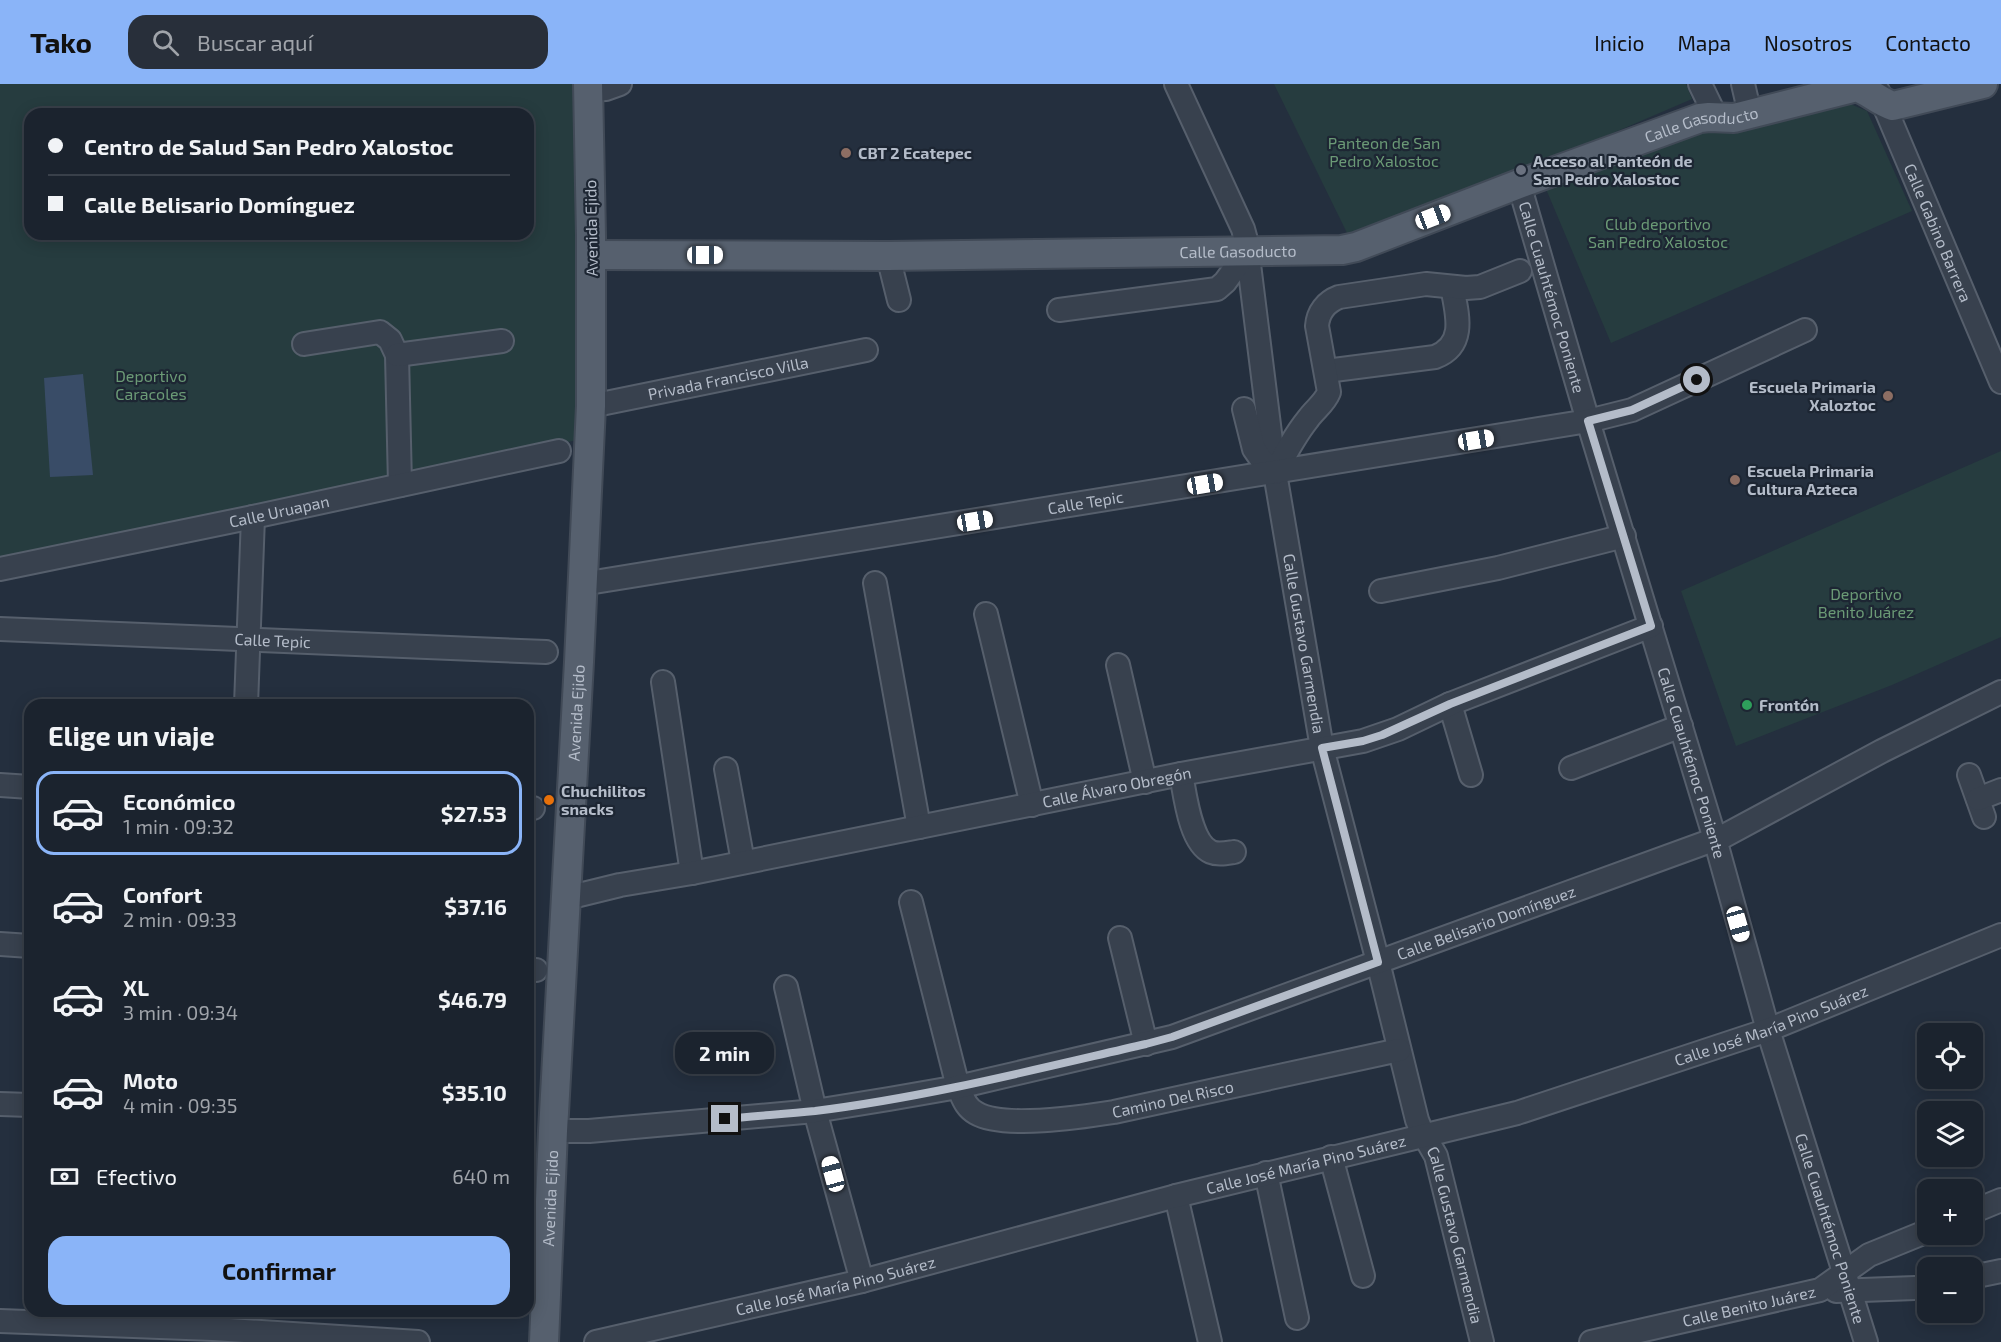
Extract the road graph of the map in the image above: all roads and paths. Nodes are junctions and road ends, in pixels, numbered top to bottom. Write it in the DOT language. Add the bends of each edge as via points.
graph roads {
  1 [pos="620,84"];
  2 [pos="1176,84"];
  3 [pos="1700,84"];
  4 [pos="1743,84"];
  5 [pos="1983,84"];
  6 [pos="588,87"];
  7 [pos="1870,89"];
  8 [pos="1750,114"];
  9 [pos="1716,117"];
  10 [pos="1519,184"];
  11 [pos="1247,252"];
  12 [pos="592,255"];
  13 [pos="888,256"];
  14 [pos="1520,271"];
  15 [pos="1452,287"];
  16 [pos="899,300"];
  17 [pos="1059,310"];
  18 [pos="1805,330"];
  19 [pos="502,341"];
  20 [pos="304,344"];
  21 [pos="866,350"];
  22 [pos="397,355"];
  23 [pos="1326,371"];
  24 [pos="2001,382"];
  25 [pos="591,406"];
  26 [pos="1244,409"];
  27 [pos="1588,421"];
  28 [pos="559,451"];
  29 [pos="1275,473"];
  30 [pos="400,485"];
  31 [pos="253,517"];
  32 [pos="1624,536"];
  33 [pos="0,569"];
  34 [pos="875,582"];
  35 [pos="582,584"];
  36 [pos="1381,591"];
  37 [pos="986,614"];
  38 [pos="1651,626"];
  39 [pos="0,628"];
  40 [pos="248,638"];
  41 [pos="546,652"];
  42 [pos="1118,665"];
  43 [pos="663,682"];
  44 [pos="2001,692"];
  45 [pos="246,699"];
  46 [pos="1450,704"];
  47 [pos="1681,726"];
  48 [pos="1322,748"];
  49 [pos="1571,768"];
  50 [pos="726,769"];
  51 [pos="1181,774"];
  52 [pos="1471,775"];
  53 [pos="1969,776"];
  54 [pos="1145,782"];
  55 [pos="0,785"];
  56 [pos="24,787"];
  57 [pos="2001,790"];
  58 [pos="1032,805"];
  59 [pos="919,827"];
  60 [pos="1714,839"];
  61 [pos="1234,852"];
  62 [pos="743,862"];
  63 [pos="692,873"];
  64 [pos="567,898"];
  65 [pos="911,902"];
  66 [pos="2001,935"];
  67 [pos="1120,938"];
  68 [pos="0,944"];
  69 [pos="24,946"];
  70 [pos="1378,962"];
  71 [pos="786,987"];
  72 [pos="1768,1030"];
  73 [pos="1146,1044"];
  74 [pos="1399,1050"];
  75 [pos="958,1087"];
  76 [pos="0,1104"];
  77 [pos="24,1105"];
  78 [pos="815,1111"];
  79 [pos="553,1131"];
  80 [pos="1425,1136"];
  81 [pos="1331,1157"];
  82 [pos="1266,1173"];
  83 [pos="1176,1196"];
  84 [pos="2001,1200"];
  85 [pos="1983,1207"];
  86 [pos="1917,1236"];
  87 [pos="2001,1271"];
  88 [pos="1983,1275"];
  89 [pos="1363,1276"];
  90 [pos="862,1281"];
  91 [pos="1847,1282"];
  92 [pos="1917,1288"];
  93 [pos="1297,1318"];
  94 [pos="0,1321"];
  95 [pos="213,1327"];
  96 [pos="418,1342"];
  97 [pos="544,1342"];
  98 [pos="596,1342"];
  99 [pos="1210,1342"];
  100 [pos="1482,1342"];
  101 [pos="1591,1342"];
  102 [pos="1866,1342"];
  1 -- 6 [label="street" via="606,89"];
  2 -- 11 [label="street, Calle Gustavo Garmendia" via="1243,229"];
  3 -- 9 [label="street"];
  4 -- 8 [label="street"];
  5 -- 7 [label="main road, Calle Gasoducto" via="1898,106"];
  6 -- 12 [label="main road, Avenida Ejido"];
  7 -- 8 [label="main road, Calle Gasoducto"];
  7 -- 24 [label="street, Calle Gabino Barrera"];
  8 -- 9 [label="main road, Calle Gasoducto"];
  9 -- 10 [label="main road, Calle Gasoducto" via="1700,118"];
  10 -- 11 [label="main road, Calle Gasoducto" via="1356,247"];
  10 -- 27 [label="street, Calle Cuauhtémoc Poniente"];
  11 -- 13 [label="main road, Calle Gasoducto"];
  11 -- 17 [label="street" via="1217,289"];
  11 -- 29 [label="street, Calle Gustavo Garmendia"];
  12 -- 13 [label="main road, Calle Gasoducto"];
  12 -- 25 [label="main road, Avenida Ejido"];
  13 -- 16 [label="street"];
  14 -- 15 [label="street" via="1480,287"];
  15 -- 23 [label="street" via="1458,328 1450,348 1443,354"];
  15 -- 23 [label="street" via="1426,284 1331,300 1318,316 1317,326"];
  18 -- 27 [label="street, Calle Tepic" via="1632,410"];
  19 -- 22 [label="street"];
  20 -- 22 [label="street" via="380,332 390,340"];
  21 -- 25 [label="street, Privada Francisco Villa"];
  22 -- 30 [label="street"];
  23 -- 29 [label="street" via="1326,400 1308,419"];
  25 -- 35 [label="main road, Avenida Ejido"];
  26 -- 29 [label="street" via="1254,448"];
  27 -- 29 [label="street, Calle Tepic"];
  27 -- 32 [label="street, Calle Cuauhtémoc Poniente"];
  28 -- 30 [label="street, Calle Uruapan"];
  29 -- 35 [label="street, Calle Tepic"];
  29 -- 48 [label="street, Calle Gustavo Garmendia"];
  30 -- 31 [label="street, Calle Uruapan"];
  31 -- 33 [label="street, Calle Uruapan"];
  31 -- 40 [label="street"];
  32 -- 36 [label="street" via="1498,568"];
  32 -- 38 [label="street, Calle Cuauhtémoc Poniente"];
  34 -- 59 [label="street"];
  35 -- 64 [label="main road, Avenida Ejido"];
  37 -- 58 [label="street"];
  38 -- 46 [label="street, Calle Álvaro Obregón"];
  38 -- 47 [label="street, Calle Cuauhtémoc Poniente"];
  39 -- 40 [label="street, Calle Tepic"];
  40 -- 41 [label="street, Calle Tepic"];
  40 -- 45 [label="street"];
  42 -- 54 [label="street"];
  43 -- 63 [label="street"];
  44 -- 60 [label="street, Calle Belisario Domínguez"];
  46 -- 48 [label="street, Calle Álvaro Obregón" via="1382,735"];
  46 -- 52 [label="street"];
  47 -- 49 [label="street"];
  47 -- 60 [label="street, Calle Cuauhtémoc Poniente"];
  48 -- 51 [label="street, Calle Álvaro Obregón"];
  48 -- 70 [label="street, Calle Gustavo Garmendia"];
  50 -- 62 [label="street"];
  51 -- 54 [label="street, Calle Álvaro Obregón"];
  51 -- 61 [label="street" via="1199,841 1210,852"];
  53 -- 57 [label="street" via="1981,808"];
  54 -- 58 [label="street, Calle Álvaro Obregón"];
  55 -- 56 [label="street"];
  58 -- 59 [label="street, Calle Álvaro Obregón"];
  59 -- 62 [label="street, Calle Álvaro Obregón"];
  60 -- 70 [label="street, Calle Belisario Domínguez"];
  60 -- 72 [label="street, Calle Cuauhtémoc Poniente"];
  62 -- 63 [label="street, Calle Álvaro Obregón"];
  63 -- 64 [label="street, Calle Álvaro Obregón"];
  64 -- 79 [label="main road, Avenida Ejido"];
  65 -- 75 [label="street"];
  66 -- 72 [label="street, Calle José María Pino Suárez"];
  67 -- 73 [label="street"];
  68 -- 69 [label="street"];
  70 -- 73 [label="street, Calle Belisario Domínguez"];
  70 -- 74 [label="street, Calle Gustavo Garmendia"];
  71 -- 78 [label="street"];
  72 -- 80 [label="street, Calle José María Pino Suárez" via="1517,1113"];
  72 -- 91 [label="street, Calle Cuauhtémoc Poniente"];
  73 -- 75 [label="street, Calle Belisario Domínguez"];
  74 -- 75 [label="street, Camino Del Risco" via="1114,1112 1050,1120 1009,1120 978,1114 965,1103"];
  74 -- 80 [label="street, Calle Gustavo Garmendia" via="1417,1120"];
  75 -- 78 [label="street, Calle Belisario Domínguez"];
  76 -- 77 [label="street"];
  78 -- 79 [label="street, Calle Belisario Domínguez"];
  78 -- 90 [label="street"];
  79 -- 97 [label="main road, Avenida Ejido"];
  80 -- 81 [label="street, Calle José María Pino Suárez"];
  80 -- 100 [label="street, Calle Gustavo Garmendia" via="1437,1156"];
  81 -- 82 [label="street, Calle José María Pino Suárez"];
  81 -- 89 [label="street"];
  82 -- 83 [label="street, Calle José María Pino Suárez"];
  82 -- 93 [label="street"];
  83 -- 90 [label="street, Calle José María Pino Suárez"];
  83 -- 99 [label="street"];
  84 -- 85 [label="street"];
  86 -- 91 [label="street" via="1869,1256"];
  87 -- 88 [label="street"];
  90 -- 98 [label="street, Calle José María Pino Suárez"];
  91 -- 92 [label="street, Calle Benito Juárez"];
  91 -- 101 [label="street, Calle Benito Juárez"];
  91 -- 102 [label="street, Calle Cuauhtémoc Poniente"];
  94 -- 95 [label="street"];
  95 -- 96 [label="street"];
}
